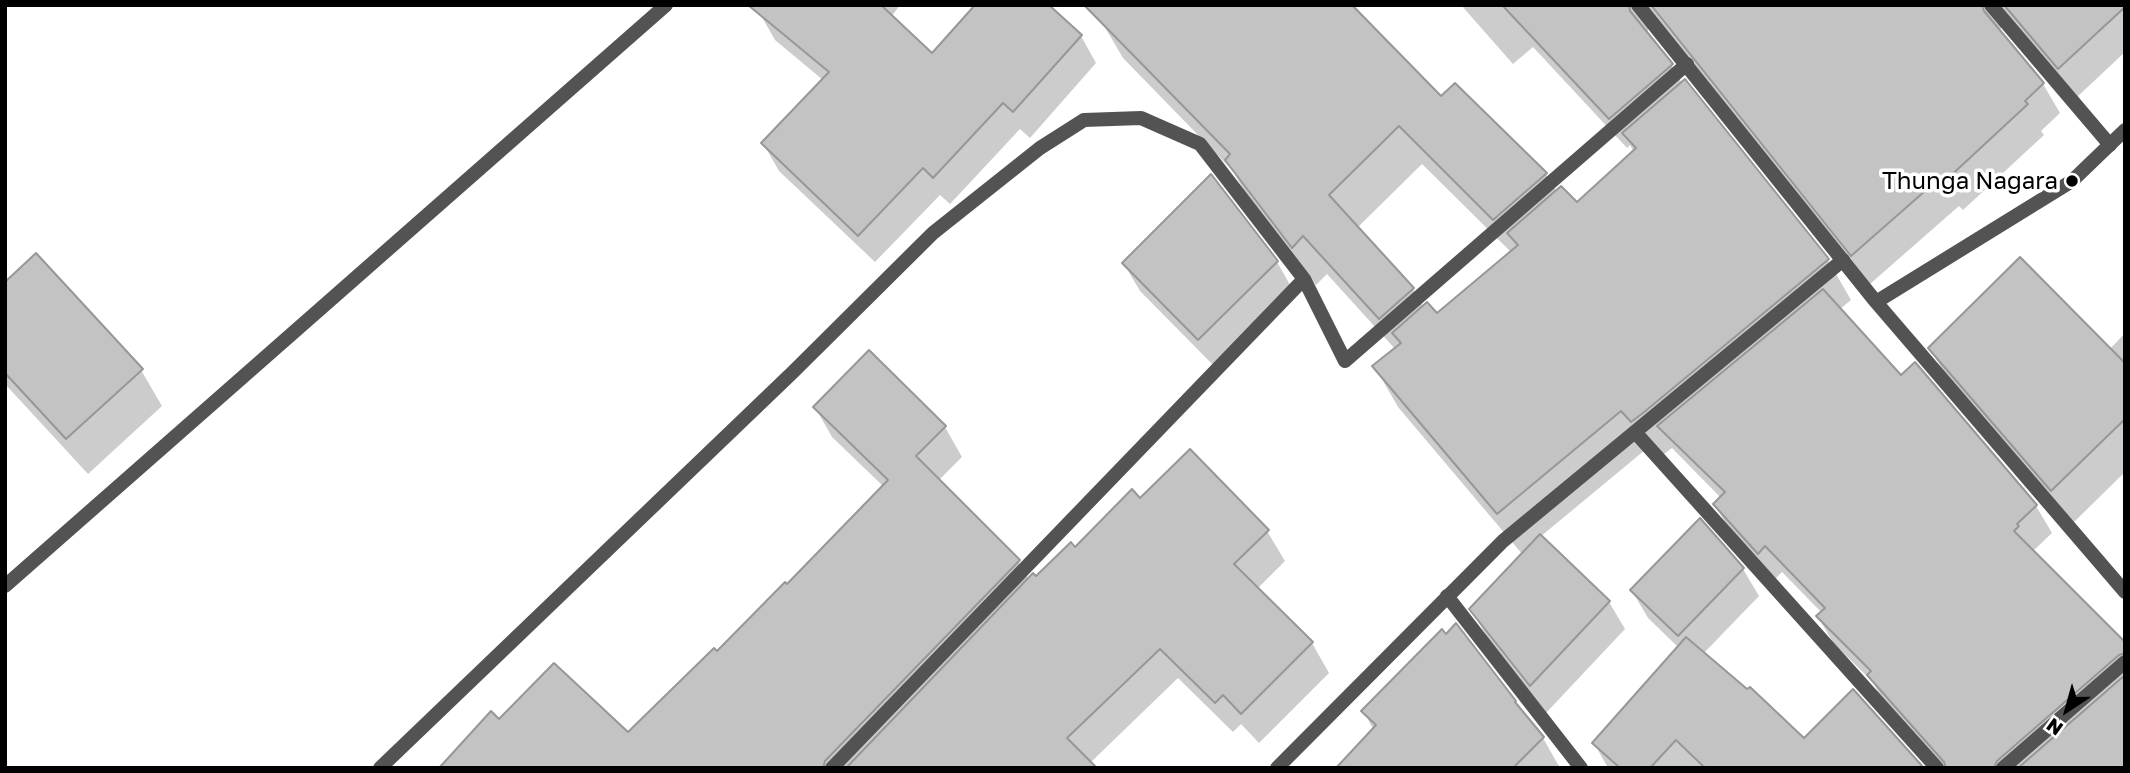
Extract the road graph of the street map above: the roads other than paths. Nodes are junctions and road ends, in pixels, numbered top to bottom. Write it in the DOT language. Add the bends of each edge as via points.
graph roads {
  1 [pos="666,5"];
  2 [pos="1638,5"];
  3 [pos="1991,5"];
  4 [pos="1687,64"];
  5 [pos="2125,130"];
  6 [pos="2110,145"];
  7 [pos="1843,260"];
  8 [pos="1304,279"];
  9 [pos="1876,302"];
  10 [pos="1636,432"];
  11 [pos="5,586"];
  12 [pos="2125,593"];
  13 [pos="1447,596"];
  14 [pos="2125,662"];
  15 [pos="380,768"];
  16 [pos="832,768"];
  17 [pos="1277,768"];
  18 [pos="1581,768"];
  19 [pos="1937,768"];
  20 [pos="2003,768"];
  1 -- 11 [label="street"];
  2 -- 4 [label="street"];
  3 -- 6 [label="street"];
  4 -- 7 [label="street"];
  4 -- 8 [label="street" via="1345,361"];
  5 -- 6 [label="street"];
  6 -- 9 [label="street" via="2072,181"];
  7 -- 9 [label="street"];
  7 -- 10 [label="street"];
  8 -- 15 [label="street" via="1200,144 1141,118 1084,120 1040,148 933,233"];
  8 -- 16 [label="street"];
  9 -- 12 [label="street"];
  10 -- 13 [label="street" via="1503,541"];
  10 -- 19 [label="street"];
  13 -- 17 [label="street"];
  13 -- 18 [label="street"];
  14 -- 20 [label="street"];
}
